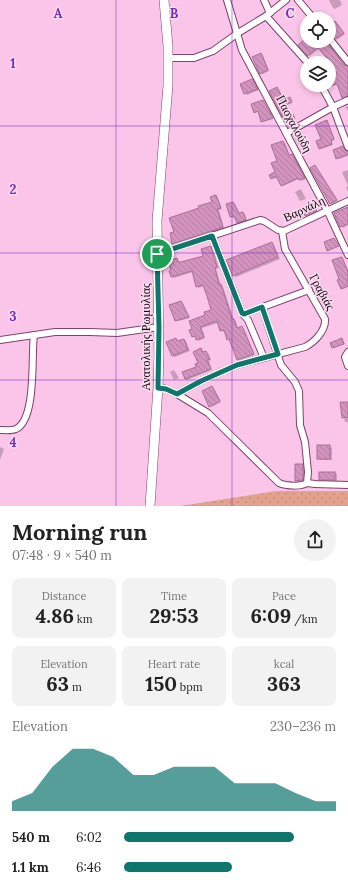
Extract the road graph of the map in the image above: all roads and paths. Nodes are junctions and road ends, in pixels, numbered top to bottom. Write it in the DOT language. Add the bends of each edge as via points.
graph roads {
  1 [pos="164,0"];
  2 [pos="227,0"];
  3 [pos="264,0"];
  4 [pos="286,0"];
  5 [pos="298,0"];
  6 [pos="308,12"];
  7 [pos="268,14"];
  8 [pos="238,33"];
  9 [pos="336,47"];
  10 [pos="302,56"];
  11 [pos="168,58"];
  12 [pos="348,62"];
  13 [pos="325,92"];
  14 [pos="348,100"];
  15 [pos="333,107"];
  16 [pos="287,133"];
  17 [pos="348,147"];
  18 [pos="348,201"];
  19 [pos="327,210"];
  20 [pos="282,231"];
  21 [pos="212,236"];
  22 [pos="157,254"];
  23 [pos="348,255"];
  24 [pos="309,290"];
  25 [pos="262,307"];
  26 [pos="244,314"];
  27 [pos="159,327"];
  28 [pos="34,335"];
  29 [pos="0,340"];
  30 [pos="278,354"];
  31 [pos="347,354"];
  32 [pos="264,358"];
  33 [pos="348,366"];
  34 [pos="158,388"];
  35 [pos="177,394"];
  36 [pos="0,430"];
  37 [pos="307,483"];
  38 [pos="348,485"];
  39 [pos="150,506"];
  1 -- 11 [label="street, Ανατολικής Ρωμυλίας"];
  2 -- 8 [label="street, Πασχαλούδη"];
  3 -- 7 [label="street"];
  4 -- 7 [label="street"];
  5 -- 6 [label="street"];
  7 -- 8 [label="street"];
  7 -- 10 [label="street"];
  8 -- 11 [label="street" via="201,56 187,59"];
  8 -- 16 [label="street, Πασχαλούδη" via="242,50"];
  9 -- 12 [label="street"];
  11 -- 22 [label="street, Ανατολικής Ρωμυλίας"];
  13 -- 15 [label="street"];
  14 -- 15 [label="street"];
  15 -- 16 [label="street"];
  15 -- 17 [label="street"];
  16 -- 19 [label="street, Πασχαλούδη"];
  18 -- 19 [label="street, Βαρνάλη"];
  19 -- 20 [label="street, Βαρνάλη"];
  19 -- 23 [label="street, Πασχαλούδη"];
  20 -- 21 [label="street, Βαρνάλη" via="262,220"];
  20 -- 24 [label="street, Γραβιάς" via="285,249"];
  21 -- 22 [label="street, Βαρνάλη"];
  21 -- 26 [label="street"];
  22 -- 27 [label="street, Ανατολικής Ρωμυλίας"];
  24 -- 25 [label="street"];
  24 -- 30 [label="street, Γραβιάς" via="323,314 325,326 309,345"];
  25 -- 26 [label="street"];
  25 -- 30 [label="street"];
  26 -- 32 [label="street"];
  27 -- 28 [label="street" via="117,333 60,331"];
  27 -- 34 [label="street, Ανατολικής Ρωμυλίας"];
  28 -- 29 [label="street"];
  28 -- 36 [label="street" via="33,383 25,415 20,426"];
  30 -- 32 [label="street, Γραβιάς"];
  30 -- 37 [label="street" via="282,368 295,382 299,391"];
  31 -- 33 [label="street" via="345,359"];
  32 -- 35 [label="street, Γραβιάς" via="228,368"];
  34 -- 35 [label="street"];
  34 -- 39 [label="street, Ανατολικής Ρωμυλίας"];
  35 -- 37 [label="street" via="208,413 279,483"];
  37 -- 38 [label="street"];
}
